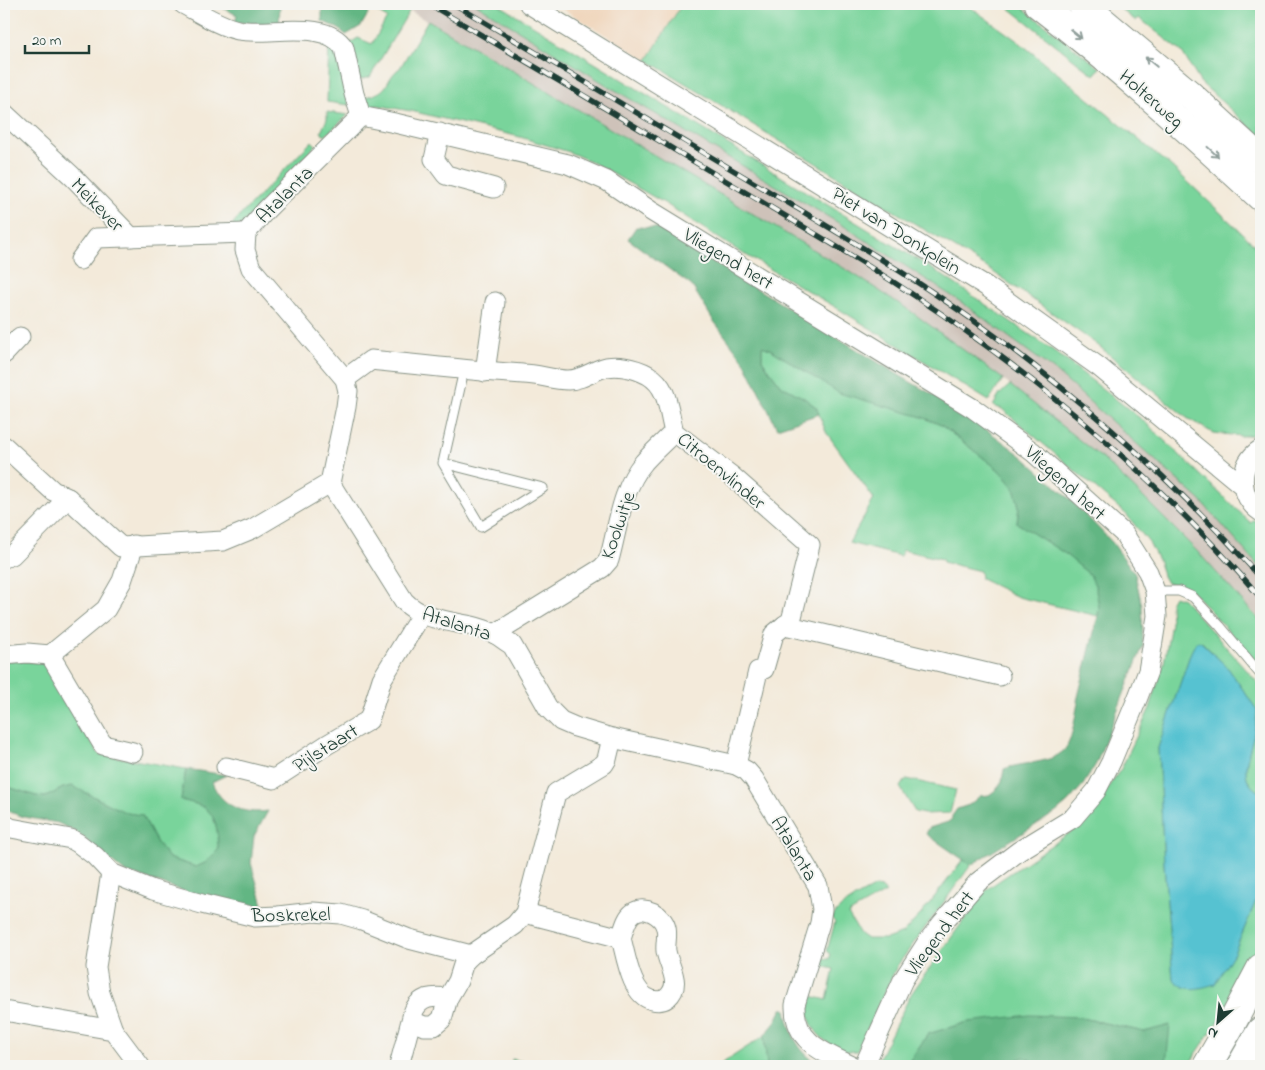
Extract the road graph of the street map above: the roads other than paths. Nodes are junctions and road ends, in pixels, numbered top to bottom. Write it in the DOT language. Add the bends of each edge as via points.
graph roads {
  1 [pos="183,4"];
  2 [pos="529,4"];
  3 [pos="1038,4"];
  4 [pos="1082,4"];
  5 [pos="4,113"];
  6 [pos="361,116"];
  7 [pos="440,133"];
  8 [pos="1261,160"];
  9 [pos="494,188"];
  10 [pos="1261,197"];
  11 [pos="246,233"];
  12 [pos="131,237"];
  13 [pos="80,260"];
  14 [pos="495,302"];
  15 [pos="20,337"];
  16 [pos="4,354"];
  17 [pos="464,370"];
  18 [pos="485,372"];
  19 [pos="345,379"];
  20 [pos="674,432"];
  21 [pos="4,446"];
  22 [pos="1261,449"];
  23 [pos="443,462"];
  24 [pos="330,483"];
  25 [pos="1243,486"];
  26 [pos="68,498"];
  27 [pos="1261,512"];
  28 [pos="134,545"];
  29 [pos="4,558"];
  30 [pos="1155,591"];
  31 [pos="421,615"];
  32 [pos="784,625"];
  33 [pos="494,634"];
  34 [pos="4,655"];
  35 [pos="50,655"];
  36 [pos="1261,675"];
  37 [pos="1000,676"];
  38 [pos="612,738"];
  39 [pos="133,752"];
  40 [pos="736,765"];
  41 [pos="226,767"];
  42 [pos="4,824"];
  43 [pos="111,873"];
  44 [pos="525,913"];
  45 [pos="621,938"];
  46 [pos="471,954"];
  47 [pos="1261,968"];
  48 [pos="448,998"];
  49 [pos="4,1011"];
  50 [pos="412,1021"];
  51 [pos="113,1030"];
  52 [pos="1261,1031"];
  53 [pos="133,1063"];
  54 [pos="399,1066"];
  55 [pos="852,1066"];
  56 [pos="864,1066"];
  57 [pos="1207,1066"];
  58 [pos="1241,1066"];
  1 -- 6 [label="street" via="239,30 317,31 333,36 344,48"];
  2 -- 25 [label="street, Piet van Donkplein" via="986,286 1100,367"];
  3 -- 10 [label="main road, Holterweg, one-way" via="1121,71"];
  8 -- 4 [label="main road, Holterweg, one-way"];
  5 -- 12 [label="street, Meikever"];
  6 -- 7 [label="street, Vliegend hert"];
  6 -- 11 [label="street, Atalanta"];
  7 -- 9 [label="street" via="434,159 446,175"];
  7 -- 30 [label="street, Vliegend hert" via="568,164 607,181 974,409 1033,452 1124,534 1148,572"];
  11 -- 12 [label="street, Meikever"];
  11 -- 19 [label="street, Atalanta" via="245,250 251,268"];
  12 -- 13 [label="street" via="96,238"];
  14 -- 18 [label="street"];
  15 -- 16 [label="street"];
  17 -- 18 [label="street, Citroenvlinder"];
  17 -- 19 [label="street, Citroenvlinder" via="370,360"];
  17 -- 23 [label="lane"];
  18 -- 20 [label="street, Citroenvlinder" via="571,380 602,368 638,370 650,376 666,394"];
  19 -- 24 [label="street" via="348,390 346,406"];
  20 -- 32 [label="street, Citroenvlinder" via="810,545 791,621"];
  20 -- 33 [label="street, Koolwitje" via="643,463 635,476 625,498 609,560 602,568"];
  21 -- 26 [label="street" via="53,491"];
  22 -- 25 [label="street" via="1246,466"];
  23 -- 23 [label="lane" via="482,527 543,488 516,481"];
  24 -- 28 [label="street" via="252,529 223,541"];
  24 -- 31 [label="street, Atalanta" via="404,601"];
  25 -- 27 [label="street, Piet van Donkplein" via="1252,505"];
  26 -- 28 [label="street" via="121,547"];
  26 -- 29 [label="street" via="12,556"];
  28 -- 35 [label="street" via="122,581 106,609"];
  30 -- 36 [label="lane" via="1179,591 1193,597"];
  30 -- 56 [label="street, Vliegend hert" via="1157,616 1148,671 1096,791 1073,818 1019,851 978,882 942,922 903,980"];
  31 -- 33 [label="street, Atalanta"];
  31 -- 41 [label="street, Pijlstaart" via="382,679 369,720 274,779"];
  32 -- 37 [label="street"];
  32 -- 40 [label="street, Citroenvlinder" via="774,634 764,669 758,671"];
  33 -- 38 [label="street, Atalanta" via="512,645 554,715 575,727"];
  34 -- 35 [label="street"];
  35 -- 39 [label="street" via="103,744"];
  38 -- 40 [label="street, Atalanta"];
  38 -- 44 [label="street" via="604,764 556,793"];
  40 -- 55 [label="street, Atalanta" via="754,779 818,886 822,909 820,923 795,1004 800,1031 809,1043"];
  42 -- 43 [label="street, Boskrekel" via="78,843"];
  43 -- 46 [label="street, Boskrekel" via="153,890 238,914 255,917 313,912 341,914 409,939"];
  43 -- 51 [label="street" via="96,980"];
  44 -- 45 [label="street"];
  44 -- 46 [label="street" via="515,926"];
  46 -- 48 [label="street"];
  47 -- 57 [label="main road"];
  48 -- 50 [label="street" via="435,996 424,999 414,1009"];
  48 -- 50 [label="street" via="446,1012 434,1026"];
  49 -- 51 [label="street"];
  50 -- 54 [label="street"];
  51 -- 53 [label="street"];
  52 -- 58 [label="main road"];
}
